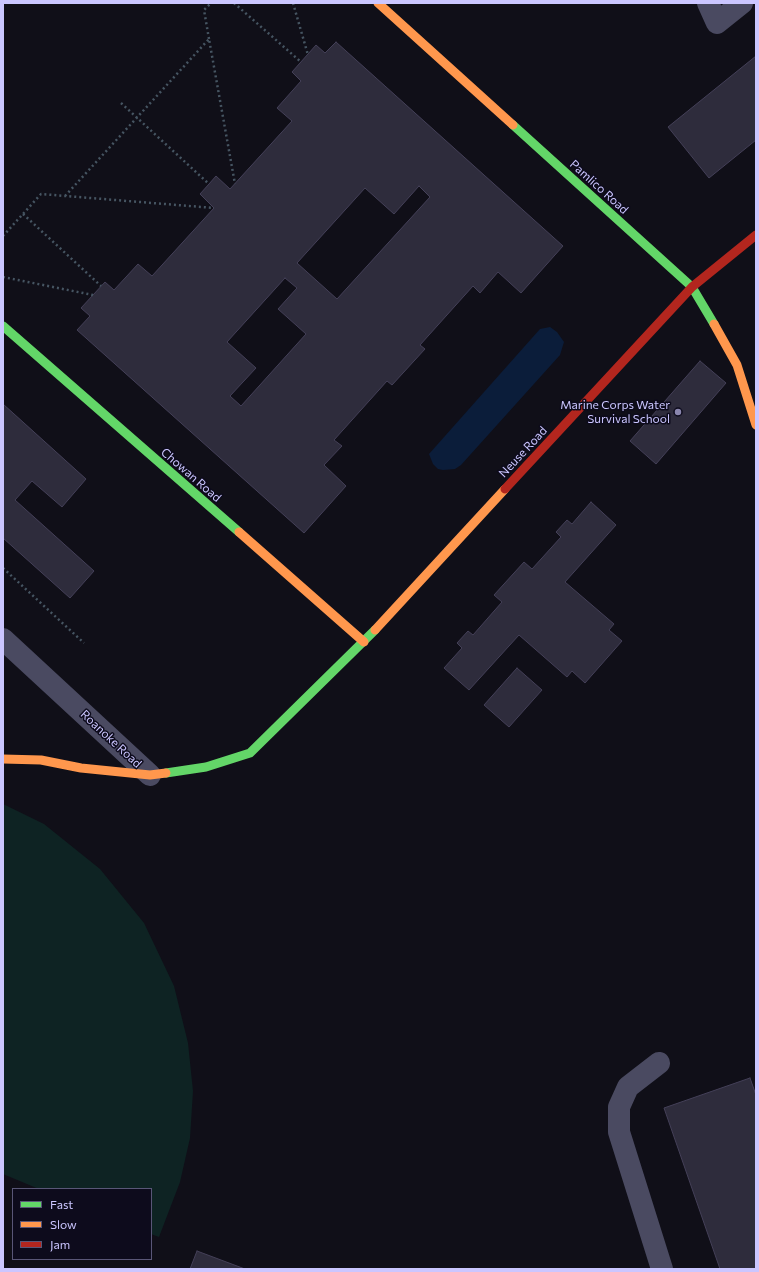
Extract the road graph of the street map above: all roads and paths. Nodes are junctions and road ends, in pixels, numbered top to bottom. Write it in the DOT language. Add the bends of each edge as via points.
graph roads {
  1 [pos="211,3"];
  2 [pos="234,3"];
  3 [pos="293,3"];
  4 [pos="378,3"];
  5 [pos="708,3"];
  6 [pos="742,3"];
  7 [pos="209,39"];
  8 [pos="308,55"];
  9 [pos="301,62"];
  10 [pos="121,103"];
  11 [pos="137,118"];
  12 [pos="209,184"];
  13 [pos="235,184"];
  14 [pos="65,196"];
  15 [pos="214,208"];
  16 [pos="23,214"];
  17 [pos="756,235"];
  18 [pos="3,236"];
  19 [pos="3,277"];
  20 [pos="101,286"];
  21 [pos="692,287"];
  22 [pos="93,295"];
  23 [pos="3,326"];
  24 [pos="756,425"];
  25 [pos="3,568"];
  26 [pos="3,639"];
  27 [pos="364,642"];
  28 [pos="84,643"];
  29 [pos="3,759"];
  30 [pos="150,775"];
  31 [pos="658,1063"];
  32 [pos="662,1269"];
  1 -- 7 [label="path" via="204,10"];
  2 -- 9 [label="path"];
  3 -- 8 [label="path"];
  4 -- 21 [label="street, Pamlico Road"];
  5 -- 6 [label="street" via="717,23"];
  7 -- 11 [label="path"];
  7 -- 13 [label="path"];
  10 -- 11 [label="path"];
  11 -- 12 [label="path"];
  11 -- 14 [label="path"];
  14 -- 15 [label="path"];
  14 -- 16 [label="path" via="41,194"];
  16 -- 18 [label="path"];
  16 -- 20 [label="path"];
  17 -- 21 [label="street, Neuse Road"];
  19 -- 22 [label="path"];
  21 -- 24 [label="street, Pamlico Road" via="737,365"];
  21 -- 27 [label="street, Neuse Road"];
  23 -- 27 [label="street, Chowan Road"];
  25 -- 28 [label="path"];
  26 -- 30 [label="street, Roanoke Road"];
  27 -- 30 [label="street, Roanoke Road" via="250,754 206,767"];
  29 -- 30 [label="street" via="41,760 81,768"];
  31 -- 32 [label="street" via="628,1086 619,1107 619,1132"];
}
